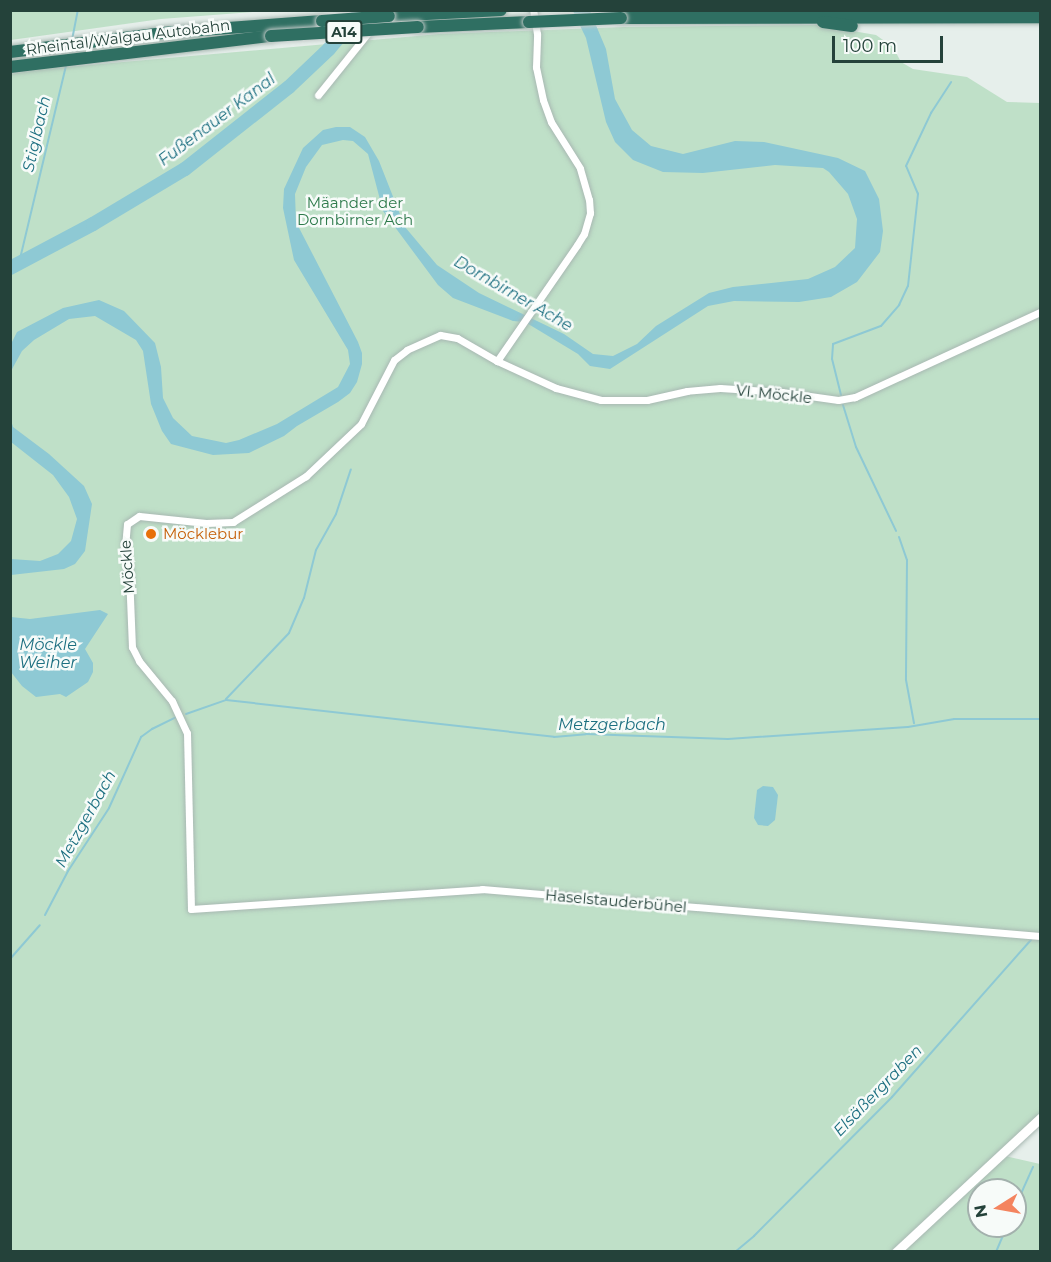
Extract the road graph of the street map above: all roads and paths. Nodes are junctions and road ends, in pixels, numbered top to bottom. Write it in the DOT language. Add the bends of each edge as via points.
graph roads {
  1 [pos="385,10"];
  2 [pos="501,10"];
  3 [pos="531,16"];
  4 [pos="783,16"];
  5 [pos="1041,17"];
  6 [pos="418,21"];
  7 [pos="852,26"];
  8 [pos="10,44"];
  9 [pos="57,46"];
  10 [pos="10,52"];
  11 [pos="10,67"];
  12 [pos="318,95"];
  13 [pos="1041,312"];
  14 [pos="497,361"];
  15 [pos="191,909"];
  16 [pos="1041,936"];
  17 [pos="1041,1118"];
  18 [pos="896,1251"];
  1 -- 12 [label="street"];
  2 -- 6 [label="highway, Rheintal/Walgau Autobahn / A14"];
  3 -- 4 [label="highway, Rheintal/Walgau Autobahn / A14, bridge"];
  3 -- 6 [label="highway, Rheintal/Walgau Autobahn / A14"];
  3 -- 14 [label="street" via="537,34 536,67 543,100 551,122 580,168 590,213 584,234"];
  4 -- 5 [label="highway, Rheintal/Walgau Autobahn / A14"];
  4 -- 7 [label="highway"];
  6 -- 9 [label="highway, Rheintal/Walgau Autobahn / A14, bridge" via="162,33"];
  6 -- 11 [label="highway, Rheintal/Walgau Autobahn / A14, bridge"];
  8 -- 9 [label="highway" via="39,42"];
  9 -- 10 [label="highway, Rheintal/Walgau Autobahn / A14"];
  13 -- 14 [label="street, VI. Möckle" via="855,397 838,400 720,388 646,400 601,400 556,388"];
  14 -- 15 [label="street, Möckle" via="447,335 428,339 394,360 372,407 340,446 306,476 239,520 214,523 139,516 127,524 132,647 172,701 187,733"];
  15 -- 16 [label="street, Haselstauderbühel" via="482,889"];
  17 -- 18 [label="main road"];
}
